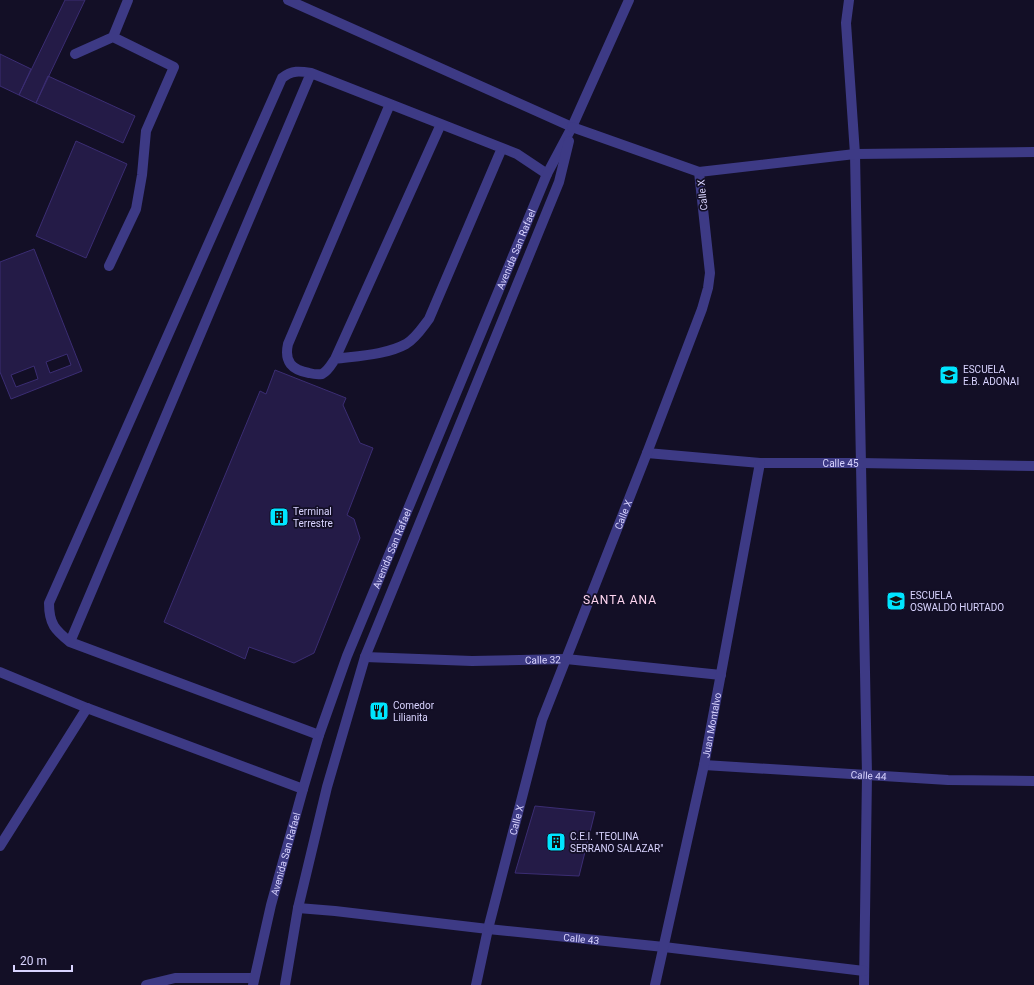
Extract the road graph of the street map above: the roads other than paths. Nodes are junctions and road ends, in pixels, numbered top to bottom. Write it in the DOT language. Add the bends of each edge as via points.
graph roads {
  1 [pos="128,0"];
  2 [pos="288,0"];
  3 [pos="629,0"];
  4 [pos="849,0"];
  5 [pos="113,37"];
  6 [pos="75,54"];
  7 [pos="312,73"];
  8 [pos="390,104"];
  9 [pos="441,124"];
  10 [pos="572,127"];
  11 [pos="502,148"];
  12 [pos="1034,152"];
  13 [pos="855,154"];
  14 [pos="699,172"];
  15 [pos="547,174"];
  16 [pos="109,266"];
  17 [pos="335,360"];
  18 [pos="647,453"];
  19 [pos="760,463"];
  20 [pos="860,463"];
  21 [pos="1034,466"];
  22 [pos="70,642"];
  23 [pos="365,657"];
  24 [pos="566,660"];
  25 [pos="0,672"];
  26 [pos="721,675"];
  27 [pos="87,708"];
  28 [pos="319,735"];
  29 [pos="704,766"];
  30 [pos="867,775"];
  31 [pos="1034,781"];
  32 [pos="303,789"];
  33 [pos="0,846"];
  34 [pos="298,908"];
  35 [pos="488,929"];
  36 [pos="664,946"];
  37 [pos="864,971"];
  38 [pos="254,981"];
  39 [pos="146,985"];
  40 [pos="284,985"];
  41 [pos="476,985"];
  42 [pos="655,985"];
  43 [pos="864,985"];
  1 -- 5 [label="street"];
  2 -- 10 [label="street, Calle X"];
  3 -- 10 [label="street, Avenida San Rafael"];
  4 -- 13 [label="street" via="846,23"];
  5 -- 6 [label="street"];
  5 -- 16 [label="street" via="174,67 146,131 136,209"];
  7 -- 8 [label="street"];
  7 -- 22 [label="street"];
  7 -- 22 [label="street" via="296,70 282,78 49,603 52,623"];
  8 -- 9 [label="street"];
  8 -- 17 [label="street" via="286,352 288,360 300,372 316,375 329,368"];
  9 -- 11 [label="street"];
  9 -- 17 [label="street"];
  10 -- 14 [label="street, Calle X"];
  10 -- 15 [label="street, Avenida San Rafael"];
  10 -- 23 [label="street, Avenida San Rafael" via="559,182"];
  11 -- 15 [label="street" via="517,154"];
  11 -- 17 [label="street" via="429,319 419,333 407,344 392,351"];
  12 -- 13 [label="street"];
  13 -- 14 [label="street"];
  13 -- 20 [label="street"];
  14 -- 18 [label="street, Calle X" via="710,273 708,288"];
  15 -- 28 [label="street, Avenida San Rafael" via="347,656"];
  18 -- 19 [label="street, Calle 45"];
  18 -- 24 [label="street, Calle X"];
  19 -- 20 [label="street, Calle 45"];
  19 -- 26 [label="street, Juan Montalvo"];
  20 -- 21 [label="street, Calle 45"];
  20 -- 30 [label="street"];
  22 -- 28 [label="street"];
  23 -- 24 [label="street, Calle 32" via="472,661"];
  23 -- 34 [label="street, Avenida San Rafael" via="327,787"];
  24 -- 26 [label="street, Calle 32"];
  24 -- 35 [label="street, Calle X" via="542,720"];
  25 -- 27 [label="street"];
  26 -- 29 [label="street, Juan Montalvo"];
  27 -- 32 [label="street"];
  27 -- 33 [label="street"];
  28 -- 32 [label="street, Avenida San Rafael"];
  29 -- 30 [label="street, Calle 44"];
  29 -- 36 [label="street, Juan Montalvo"];
  30 -- 31 [label="street, Calle 44" via="948,780"];
  30 -- 37 [label="street"];
  32 -- 38 [label="street, Avenida San Rafael" via="271,905"];
  34 -- 35 [label="street, Calle 43"];
  34 -- 40 [label="street, Avenida San Rafael"];
  35 -- 36 [label="street, Calle 43"];
  35 -- 41 [label="street, Calle X"];
  36 -- 37 [label="street, Calle 43"];
  36 -- 42 [label="street, Juan Montalvo"];
  37 -- 43 [label="street"];
  38 -- 39 [label="street" via="175,978"];
}
